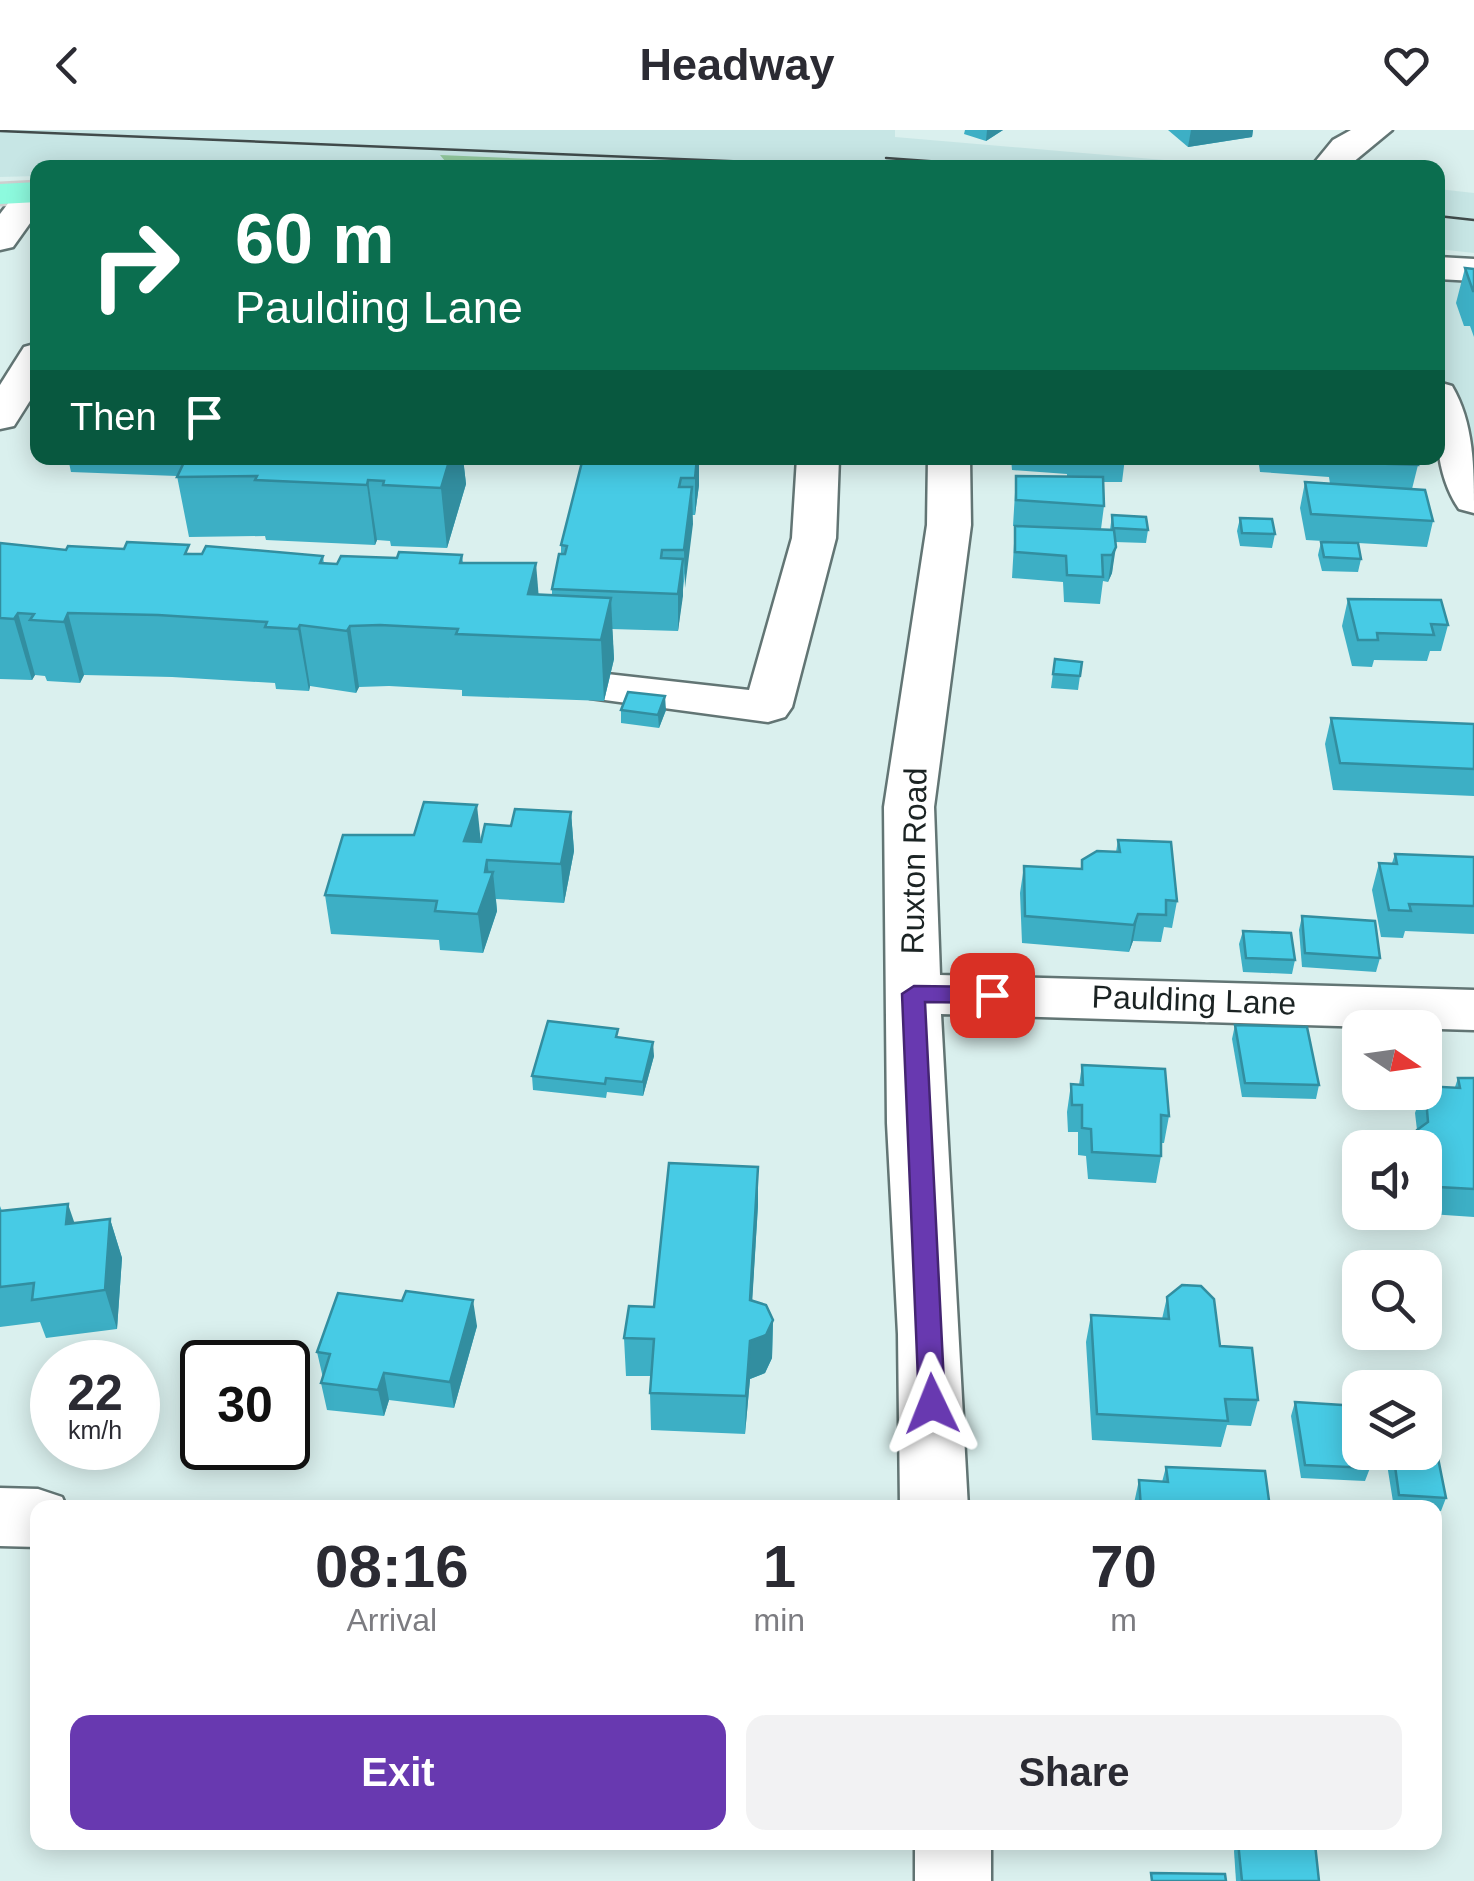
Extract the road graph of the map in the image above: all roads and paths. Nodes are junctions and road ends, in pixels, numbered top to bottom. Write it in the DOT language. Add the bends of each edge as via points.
graph roads {
  1 [pos="1375,130"];
  2 [pos="1334,160"];
  3 [pos="24,193"];
  4 [pos="0,239"];
  5 [pos="1445,268"];
  6 [pos="1474,270"];
  7 [pos="30,368"];
  8 [pos="1445,376"];
  9 [pos="1474,377"];
  10 [pos="1445,415"];
  11 [pos="0,417"];
  12 [pos="818,465"];
  13 [pos="949,465"];
  14 [pos="1474,500"];
  15 [pos="607,688"];
  16 [pos="914,994"];
  17 [pos="1474,1010"];
  18 [pos="934,1500"];
  19 [pos="0,1517"];
  20 [pos="30,1518"];
  21 [pos="953,1850"];
  22 [pos="953,1881"];
  1 -- 2 [label="street"];
  3 -- 4 [label="street"];
  5 -- 6 [label="street"];
  7 -- 11 [label="street"];
  8 -- 9 [label="street"];
  10 -- 14 [label="street"];
  12 -- 15 [label="street" via="814,538 768,707"];
  13 -- 16 [label="street, Ruxton Road" via="949,525 909,807"];
  16 -- 17 [label="street, Paulding Lane"];
  16 -- 18 [label="street, Ruxton Road"];
  19 -- 20 [label="street"];
  21 -- 22 [label="street"];
}
